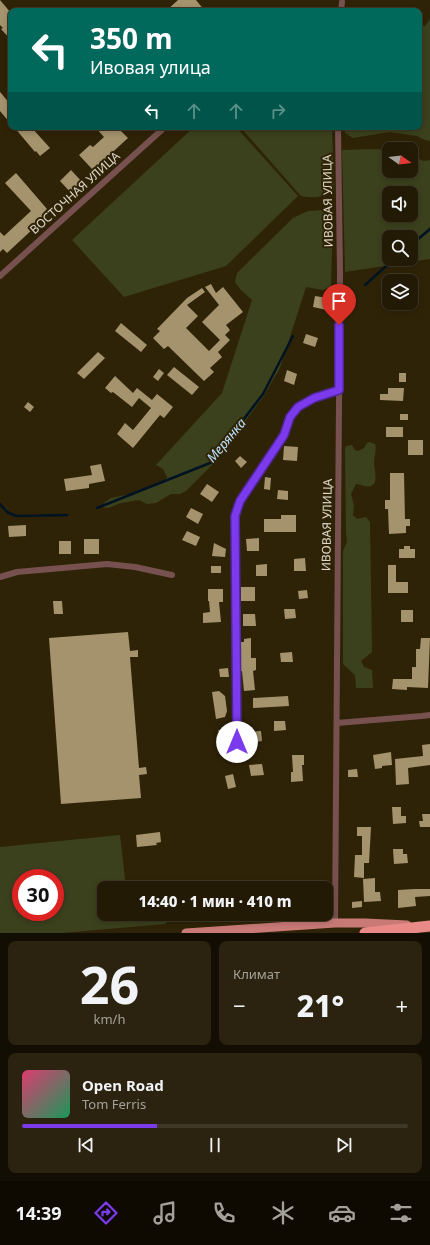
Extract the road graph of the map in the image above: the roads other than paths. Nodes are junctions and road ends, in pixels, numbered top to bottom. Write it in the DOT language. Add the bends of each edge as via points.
graph roads {
  1 [pos="342,2"];
  2 [pos="341,8"];
  3 [pos="162,130"];
  4 [pos="338,130"];
  5 [pos="0,276"];
  6 [pos="339,390"];
  7 [pos="172,575"];
  8 [pos="0,577"];
  9 [pos="430,715"];
  10 [pos="337,723"];
  11 [pos="237,742"];
  12 [pos="335,923"];
  13 [pos="427,926"];
  14 [pos="186,933"];
  15 [pos="365,933"];
  1 -- 2 [label="street"];
  3 -- 5 [label="street, ВОСТОЧНАЯ УЛИЦА"];
  4 -- 6 [label="street, ИВОВАЯ УЛИЦА"];
  6 -- 10 [label="street, ИВОВАЯ УЛИЦА"];
  6 -- 11 [label="street" via="314,398 298,407 290,417 284,435 240,501 235,516"];
  7 -- 8 [label="street" via="107,564 17,572"];
  9 -- 10 [label="street"];
  10 -- 12 [label="street, ИВОВАЯ УЛИЦА"];
  12 -- 13 [label="main road"];
  12 -- 14 [label="main road"];
  13 -- 15 [label="highway"];
}
